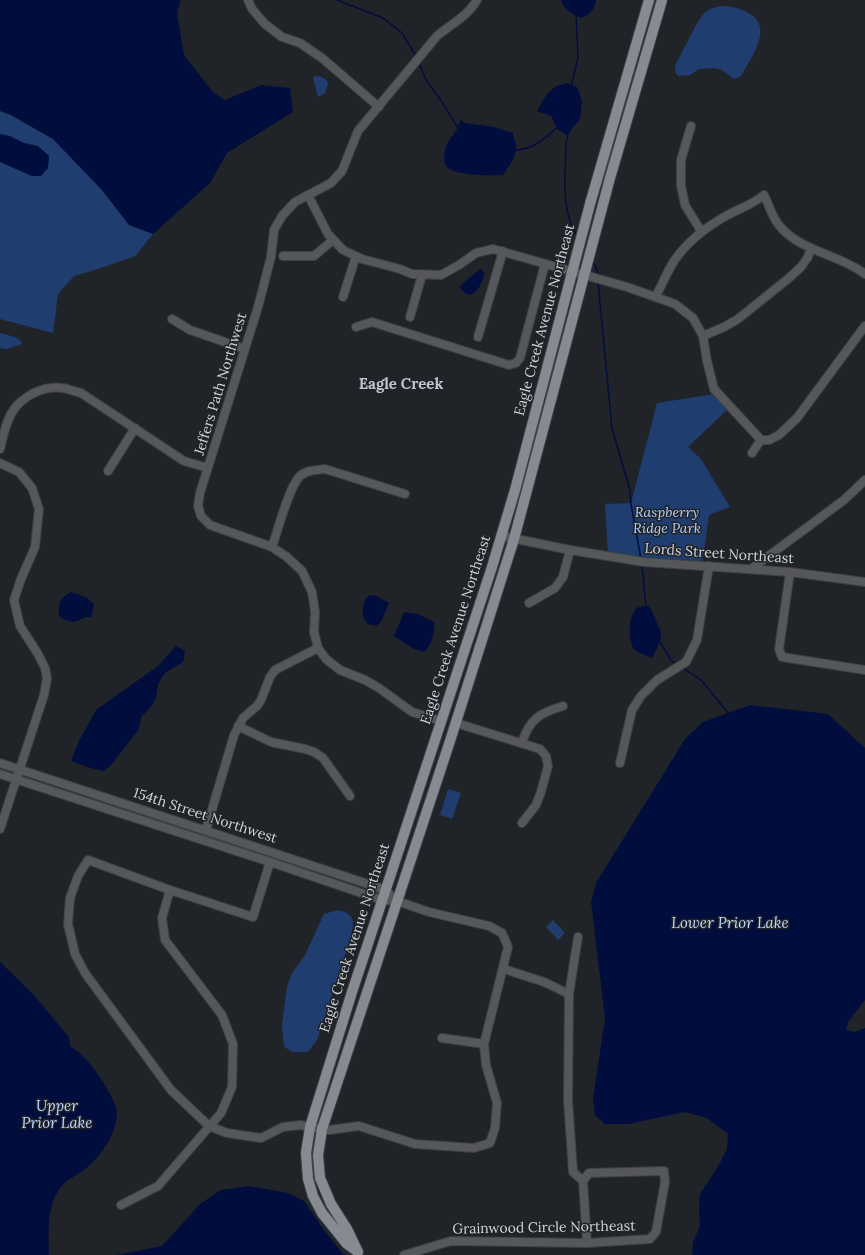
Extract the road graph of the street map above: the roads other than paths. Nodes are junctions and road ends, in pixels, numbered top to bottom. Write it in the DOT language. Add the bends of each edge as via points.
graph roads {
  1 [pos="248,0"];
  2 [pos="477,0"];
  3 [pos="649,0"];
  4 [pos="662,0"];
  5 [pos="379,107"];
  6 [pos="691,126"];
  7 [pos="308,195"];
  8 [pos="701,231"];
  9 [pos="333,240"];
  10 [pos="811,248"];
  11 [pos="503,251"];
  12 [pos="283,256"];
  13 [pos="356,256"];
  14 [pos="545,264"];
  15 [pos="573,271"];
  16 [pos="865,274"];
  17 [pos="422,275"];
  18 [pos="584,275"];
  19 [pos="656,296"];
  20 [pos="343,297"];
  21 [pos="410,317"];
  22 [pos="172,319"];
  23 [pos="865,326"];
  24 [pos="356,327"];
  25 [pos="703,336"];
  26 [pos="478,337"];
  27 [pos="245,348"];
  28 [pos="135,428"];
  29 [pos="761,440"];
  30 [pos="0,449"];
  31 [pos="752,453"];
  32 [pos="0,463"];
  33 [pos="208,468"];
  34 [pos="108,471"];
  35 [pos="865,480"];
  36 [pos="405,494"];
  37 [pos="502,536"];
  38 [pos="514,539"];
  39 [pos="272,547"];
  40 [pos="570,550"];
  41 [pos="709,566"];
  42 [pos="751,569"];
  43 [pos="790,572"];
  44 [pos="865,582"];
  45 [pos="528,603"];
  46 [pos="318,648"];
  47 [pos="464,654"];
  48 [pos="865,670"];
  49 [pos="563,706"];
  50 [pos="441,721"];
  51 [pos="456,723"];
  52 [pos="238,726"];
  53 [pos="522,743"];
  54 [pos="0,763"];
  55 [pos="620,763"];
  56 [pos="20,769"];
  57 [pos="0,774"];
  58 [pos="17,779"];
  59 [pos="350,796"];
  60 [pos="522,823"];
  61 [pos="0,829"];
  62 [pos="206,830"];
  63 [pos="270,862"];
  64 [pos="170,890"];
  65 [pos="383,895"];
  66 [pos="398,901"];
  67 [pos="578,937"];
  68 [pos="504,969"];
  69 [pos="569,994"];
  70 [pos="442,1038"];
  71 [pos="484,1044"];
  72 [pos="209,1126"];
  73 [pos="316,1128"];
  74 [pos="583,1181"];
  75 [pos="121,1205"];
  76 [pos="587,1243"];
  77 [pos="359,1253"];
  78 [pos="404,1255"];
  1 -- 5 [label="street" via="265,24 322,58"];
  2 -- 5 [label="street, Jeffers Path Northwest" via="464,16 438,36"];
  3 -- 15 [label="main road, Eagle Creek Avenue Northeast"];
  4 -- 18 [label="main road, Eagle Creek Avenue Northeast"];
  5 -- 7 [label="street, Jeffers Path Northwest" via="358,131 342,171 331,183"];
  6 -- 8 [label="street" via="681,160 682,186 685,205"];
  7 -- 9 [label="street"];
  7 -- 27 [label="street, Jeffers Path Northwest" via="295,202 274,230 271,257"];
  8 -- 10 [label="street" via="764,195 775,220 787,234"];
  8 -- 19 [label="street" via="674,261"];
  9 -- 12 [label="street" via="314,256"];
  9 -- 13 [label="street" via="343,250"];
  10 -- 16 [label="street"];
  10 -- 25 [label="street" via="801,267 789,278 738,319"];
  11 -- 14 [label="street"];
  11 -- 17 [label="street" via="493,249 476,254 441,275"];
  11 -- 26 [label="street"];
  13 -- 17 [label="street"];
  13 -- 20 [label="street"];
  14 -- 15 [label="street"];
  14 -- 24 [label="street" via="520,358 516,363 509,365 372,322"];
  15 -- 18 [label="street"];
  15 -- 37 [label="main road, Eagle Creek Avenue Northeast"];
  17 -- 21 [label="street"];
  18 -- 19 [label="street"];
  18 -- 38 [label="main road, Eagle Creek Avenue Northeast"];
  19 -- 25 [label="street" via="675,304 693,318"];
  22 -- 27 [label="street" via="190,330"];
  23 -- 29 [label="street" via="798,418 780,435 770,440"];
  25 -- 29 [label="street" via="714,389"];
  27 -- 33 [label="street, Jeffers Path Northwest"];
  28 -- 30 [label="street" via="81,393 63,388 44,389 25,398 12,413"];
  28 -- 33 [label="street" via="184,461"];
  28 -- 34 [label="street"];
  29 -- 31 [label="street"];
  32 -- 56 [label="street" via="19,472 32,488 39,509 35,546 14,600 20,626 38,654 47,678"];
  33 -- 39 [label="street, Jeffers Path Northwest" via="198,506 201,516 210,525"];
  35 -- 42 [label="street" via="844,500"];
  36 -- 39 [label="street" via="325,470 312,470 300,476 292,488"];
  37 -- 38 [label="street, Lords Street Northeast"];
  37 -- 47 [label="main road, Eagle Creek Avenue Northeast"];
  38 -- 40 [label="street, Lords Street Northeast"];
  38 -- 51 [label="main road, Eagle Creek Avenue Northeast"];
  39 -- 46 [label="street, Jeffers Path Northwest" via="302,571 312,592 314,632"];
  40 -- 41 [label="street, Lords Street Northeast" via="644,562"];
  40 -- 45 [label="street" via="563,578 555,588"];
  41 -- 42 [label="street, Lords Street Northeast"];
  41 -- 55 [label="street" via="697,640 686,662 657,680 641,696 632,710"];
  42 -- 43 [label="street, Lords Street Northeast"];
  43 -- 44 [label="street, Lords Street Northeast"];
  43 -- 48 [label="street" via="779,649 782,657"];
  46 -- 50 [label="street, Jeffers Path Northwest" via="326,659 340,670 379,688 412,712"];
  46 -- 52 [label="street" via="275,670 261,700"];
  47 -- 50 [label="main road, Eagle Creek Avenue Northeast"];
  47 -- 51 [label="main road" via="463,676 451,715 451,719"];
  49 -- 53 [label="street" via="550,710 531,722"];
  50 -- 65 [label="main road, Eagle Creek Avenue Northeast"];
  51 -- 53 [label="street"];
  51 -- 66 [label="main road, Eagle Creek Avenue Northeast"];
  52 -- 59 [label="street" via="271,742 314,752 323,758"];
  52 -- 62 [label="street"];
  53 -- 60 [label="street" via="540,748 546,756 548,766 536,804"];
  54 -- 56 [label="street, 154th Street Northwest"];
  56 -- 58 [label="street"];
  56 -- 62 [label="street, 154th Street Northwest"];
  57 -- 58 [label="street, 154th Street Northwest"];
  58 -- 61 [label="street"];
  58 -- 63 [label="street, 154th Street Northwest"];
  62 -- 65 [label="street, 154th Street Northwest"];
  63 -- 64 [label="street" via="253,916"];
  63 -- 65 [label="street, 154th Street Northwest"];
  64 -- 72 [label="street" via="162,918 165,940 222,1015 233,1044 232,1087 221,1112"];
  64 -- 72 [label="street" via="88,860 78,876 70,898 68,924 75,954 85,973 171,1090"];
  65 -- 66 [label="street, 154th Street Northwest"];
  65 -- 73 [label="main road, Eagle Creek Avenue Northeast"];
  66 -- 68 [label="street, 154th Street Northwest" via="429,912 489,926 502,933 508,947"];
  66 -- 73 [label="main road, Eagle Creek Avenue Northeast"];
  67 -- 69 [label="street"];
  68 -- 69 [label="street" via="544,982"];
  68 -- 71 [label="street, 154th Street Northwest"];
  69 -- 74 [label="street" via="568,1100 573,1172"];
  70 -- 71 [label="street"];
  71 -- 73 [label="street" via="486,1065 497,1103 495,1128 490,1143 474,1148 415,1144 359,1126 342,1129"];
  72 -- 73 [label="street" via="262,1138 283,1128 300,1125"];
  72 -- 75 [label="street" via="158,1186"];
  73 -- 77 [label="main road, Eagle Creek Avenue Northeast" via="306,1153 308,1179 313,1196 322,1213 347,1244"];
  74 -- 76 [label="street"];
  74 -- 76 [label="street, Grainwood Circle Northeast" via="590,1172 664,1171 665,1182 656,1232 650,1239"];
  76 -- 78 [label="street, Grainwood Circle Northeast" via="451,1241"];
}
